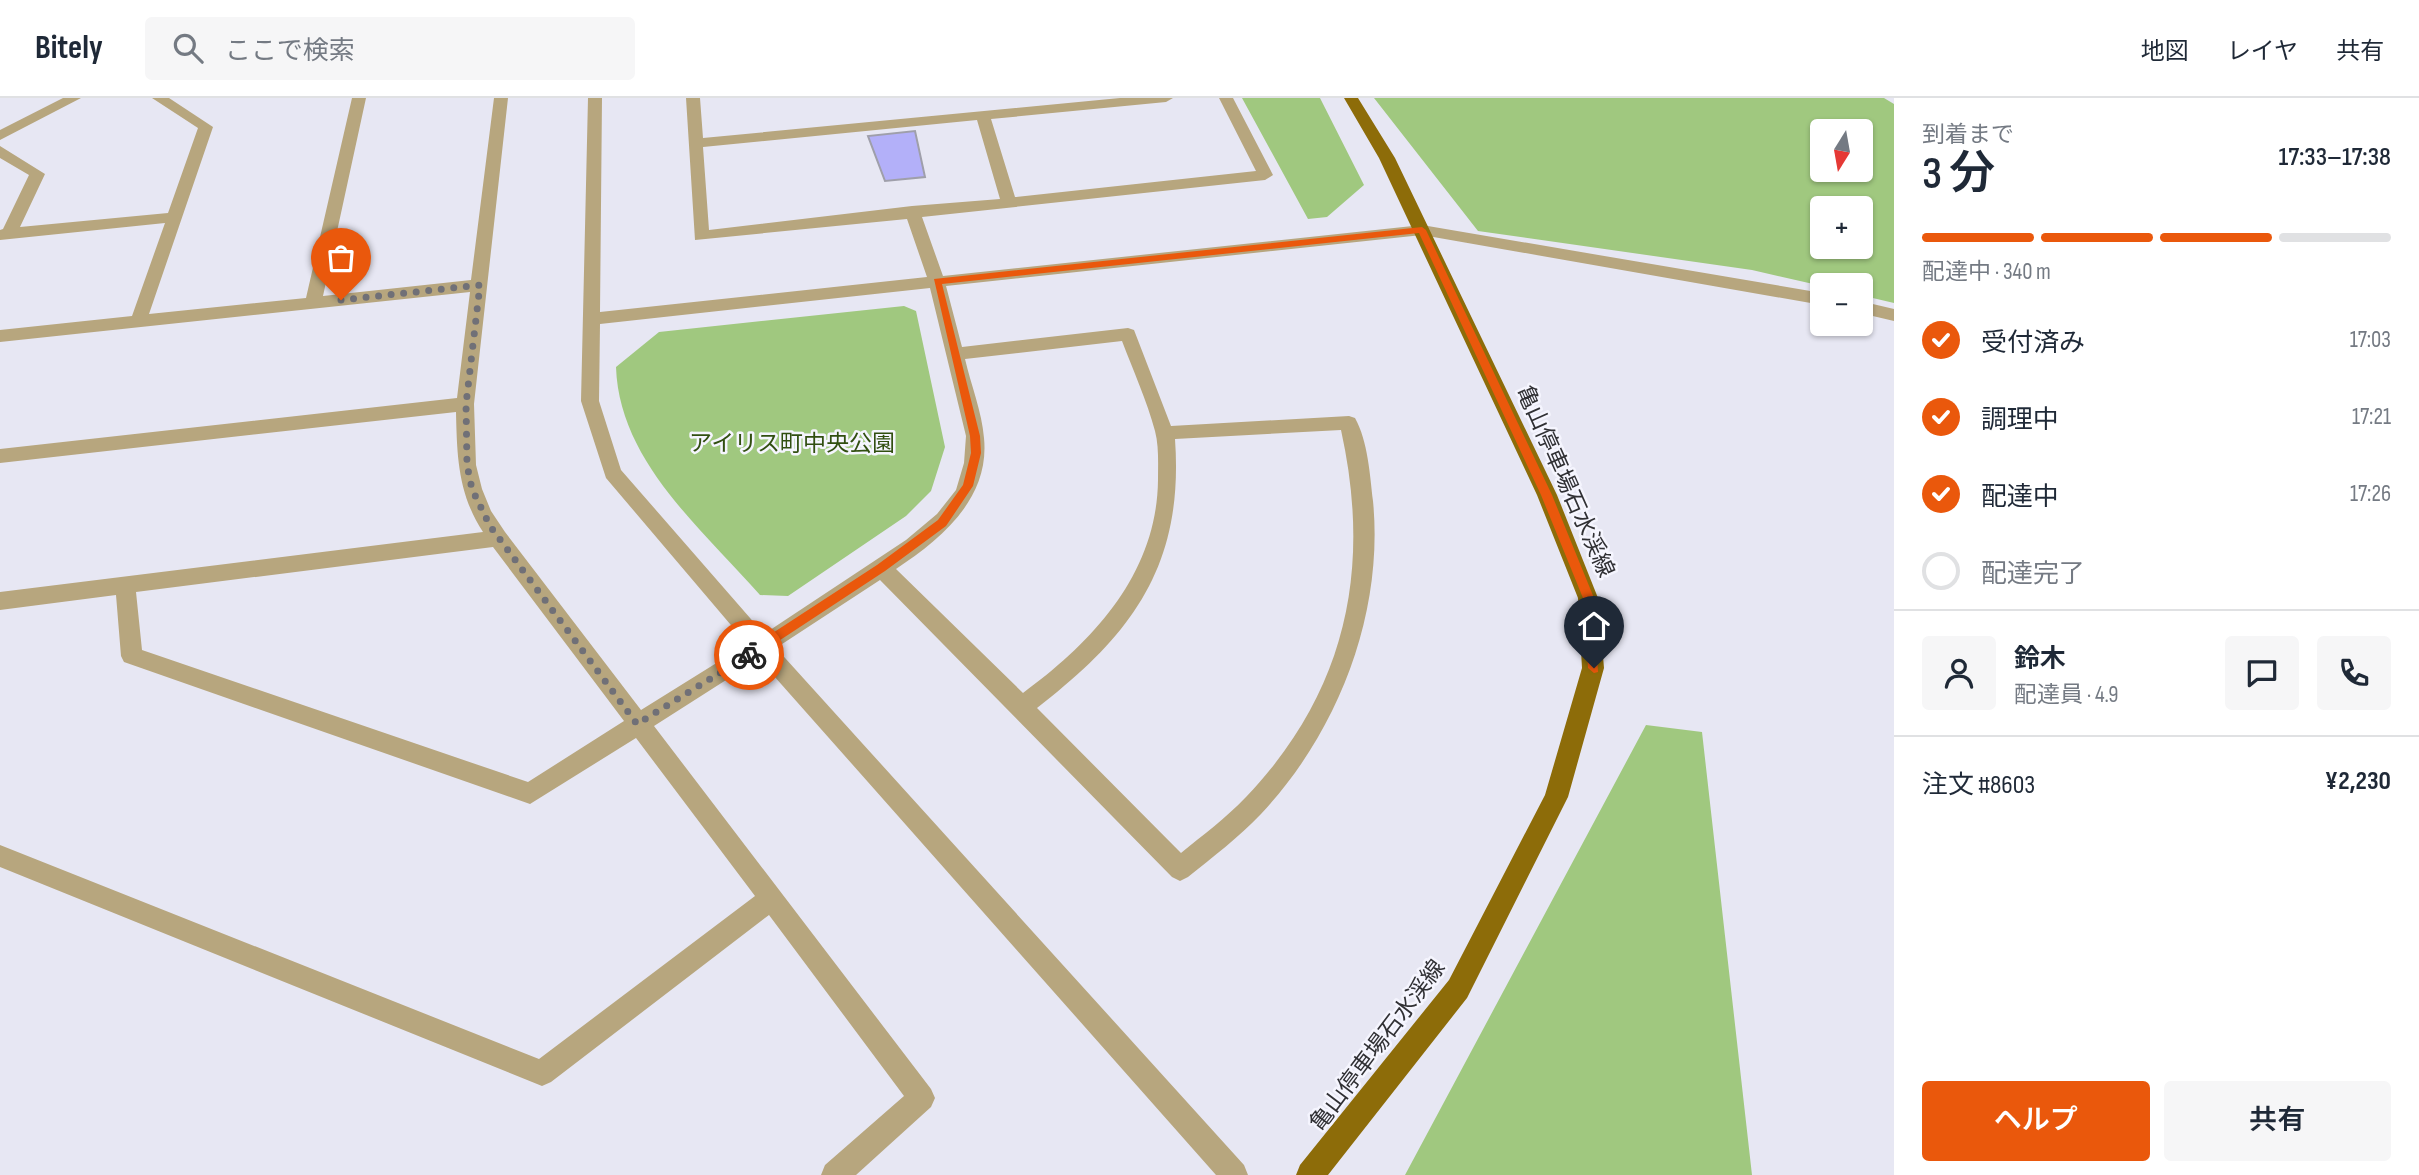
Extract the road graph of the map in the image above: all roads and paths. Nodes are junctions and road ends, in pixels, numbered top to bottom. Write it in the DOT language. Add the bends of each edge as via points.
graph roads {
  1 [pos="74,98"];
  2 [pos="159,98"];
  3 [pos="359,98"];
  4 [pos="501,98"];
  5 [pos="595,98"];
  6 [pos="693,98"];
  7 [pos="1167,98"];
  8 [pos="1226,98"];
  9 [pos="1351,98"];
  10 [pos="983,115"];
  11 [pos="0,136"];
  12 [pos="697,143"];
  13 [pos="0,151"];
  14 [pos="1009,202"];
  15 [pos="912,211"];
  16 [pos="174,217"];
  17 [pos="1422,230"];
  18 [pos="4,234"];
  19 [pos="937,282"];
  20 [pos="480,285"];
  21 [pos="1810,297"];
  22 [pos="313,302"];
  23 [pos="1873,310"];
  24 [pos="1894,315"];
  25 [pos="590,319"];
  26 [pos="139,320"];
  27 [pos="0,336"];
  28 [pos="957,354"];
  29 [pos="466,404"];
  30 [pos="1165,433"];
  31 [pos="0,456"];
  32 [pos="499,538"];
  33 [pos="881,568"];
  34 [pos="125,587"];
  35 [pos="0,601"];
  36 [pos="762,647"];
  37 [pos="1022,707"];
  38 [pos="637,724"];
  39 [pos="0,856"];
  40 [pos="772,898"];
  41 [pos="835,1175"];
  42 [pos="1234,1175"];
  43 [pos="1310,1175"];
  1 -- 11 [label="street"];
  2 -- 16 [label="street" via="206,127"];
  3 -- 22 [label="street"];
  4 -- 20 [label="street"];
  5 -- 25 [label="street"];
  6 -- 12 [label="street"];
  7 -- 10 [label="street"];
  8 -- 14 [label="street" via="1265,175"];
  9 -- 17 [label="main road, 亀山停車場石水渓線"];
  10 -- 12 [label="street"];
  10 -- 14 [label="street"];
  12 -- 15 [label="street" via="701,236"];
  13 -- 18 [label="street" via="37,174"];
  14 -- 15 [label="street"];
  15 -- 19 [label="street"];
  16 -- 18 [label="street"];
  16 -- 26 [label="street"];
  17 -- 19 [label="street"];
  17 -- 21 [label="street"];
  17 -- 43 [label="main road, 亀山停車場石水渓線" via="1547,495 1588,598 1594,668 1556,797 1458,989"];
  19 -- 25 [label="street"];
  19 -- 28 [label="street"];
  20 -- 22 [label="street"];
  20 -- 29 [label="street"];
  22 -- 26 [label="street"];
  23 -- 24 [label="street"];
  25 -- 36 [label="street" via="590,401 613,473"];
  26 -- 27 [label="street"];
  28 -- 30 [label="street" via="1128,334"];
  28 -- 33 [label="street" via="975,436 968,486 942,523"];
  29 -- 31 [label="street"];
  29 -- 32 [label="street" via="472,489"];
  30 -- 37 [label="street" via="1167,492 1153,556 1134,591 1084,657"];
  30 -- 37 [label="street" via="1349,423 1358,454 1366,520 1365,568 1347,657 1325,704 1297,753 1261,798 1180,869"];
  32 -- 34 [label="street"];
  32 -- 38 [label="street"];
  33 -- 36 [label="street"];
  33 -- 37 [label="street"];
  34 -- 35 [label="street"];
  34 -- 38 [label="street" via="132,656 530,793"];
  36 -- 38 [label="street"];
  36 -- 42 [label="street"];
  38 -- 40 [label="street"];
  39 -- 40 [label="street" via="542,1073"];
  40 -- 41 [label="street" via="922,1098"];
}
